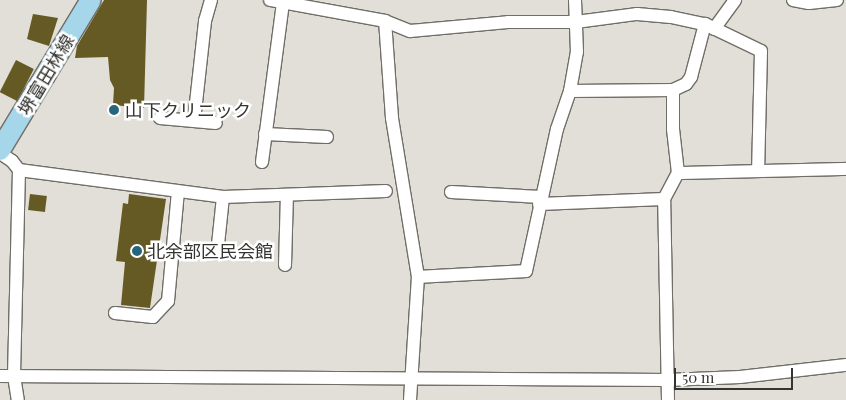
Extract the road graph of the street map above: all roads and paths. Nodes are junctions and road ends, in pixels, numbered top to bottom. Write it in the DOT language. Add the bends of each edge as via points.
graph roads {
  1 [pos="91,0"];
  2 [pos="211,0"];
  3 [pos="270,0"];
  4 [pos="575,0"];
  5 [pos="734,0"];
  6 [pos="793,0"];
  7 [pos="837,0"];
  8 [pos="283,3"];
  9 [pos="385,21"];
  10 [pos="576,22"];
  11 [pos="709,26"];
  12 [pos="673,90"];
  13 [pos="570,91"];
  14 [pos="160,118"];
  15 [pos="194,121"];
  16 [pos="216,123"];
  17 [pos="266,134"];
  18 [pos="327,137"];
  19 [pos="0,152"];
  20 [pos="262,162"];
  21 [pos="846,169"];
  22 [pos="18,170"];
  23 [pos="758,170"];
  24 [pos="678,173"];
  25 [pos="178,191"];
  26 [pos="386,191"];
  27 [pos="451,192"];
  28 [pos="287,195"];
  29 [pos="223,197"];
  30 [pos="664,199"];
  31 [pos="540,201"];
  32 [pos="217,254"];
  33 [pos="285,265"];
  34 [pos="418,277"];
  35 [pos="115,312"];
  36 [pos="846,365"];
  37 [pos="0,376"];
  38 [pos="14,376"];
  39 [pos="411,380"];
  40 [pos="668,380"];
  41 [pos="18,400"];
  42 [pos="410,400"];
  43 [pos="668,400"];
  1 -- 19 [label="main road, 堺富田林線"];
  2 -- 15 [label="street" via="205,21"];
  3 -- 8 [label="street"];
  4 -- 10 [label="street"];
  5 -- 11 [label="street"];
  6 -- 7 [label="street"];
  8 -- 9 [label="street"];
  8 -- 17 [label="street"];
  9 -- 10 [label="street" via="410,31 508,22"];
  9 -- 34 [label="street" via="392,118"];
  10 -- 11 [label="street" via="637,14 671,17"];
  10 -- 13 [label="street" via="577,52"];
  11 -- 12 [label="street" via="691,77 686,84"];
  11 -- 23 [label="street" via="761,51"];
  12 -- 13 [label="street"];
  12 -- 24 [label="street"];
  13 -- 31 [label="street" via="556,129"];
  14 -- 15 [label="street"];
  15 -- 16 [label="street"];
  17 -- 18 [label="street"];
  17 -- 20 [label="street"];
  19 -- 22 [label="street"];
  21 -- 23 [label="street"];
  22 -- 25 [label="street"];
  22 -- 38 [label="street"];
  23 -- 24 [label="street"];
  24 -- 30 [label="street"];
  25 -- 29 [label="street"];
  25 -- 35 [label="street" via="168,301 153,317"];
  26 -- 28 [label="street"];
  27 -- 31 [label="street"];
  28 -- 29 [label="street"];
  28 -- 33 [label="street"];
  29 -- 32 [label="street"];
  30 -- 31 [label="street"];
  30 -- 40 [label="street"];
  31 -- 34 [label="street" via="526,271"];
  34 -- 39 [label="street"];
  36 -- 40 [label="street" via="740,377"];
  37 -- 38 [label="street"];
  38 -- 39 [label="street"];
  38 -- 41 [label="street"];
  39 -- 40 [label="street"];
  39 -- 42 [label="street"];
  40 -- 43 [label="street"];
}
